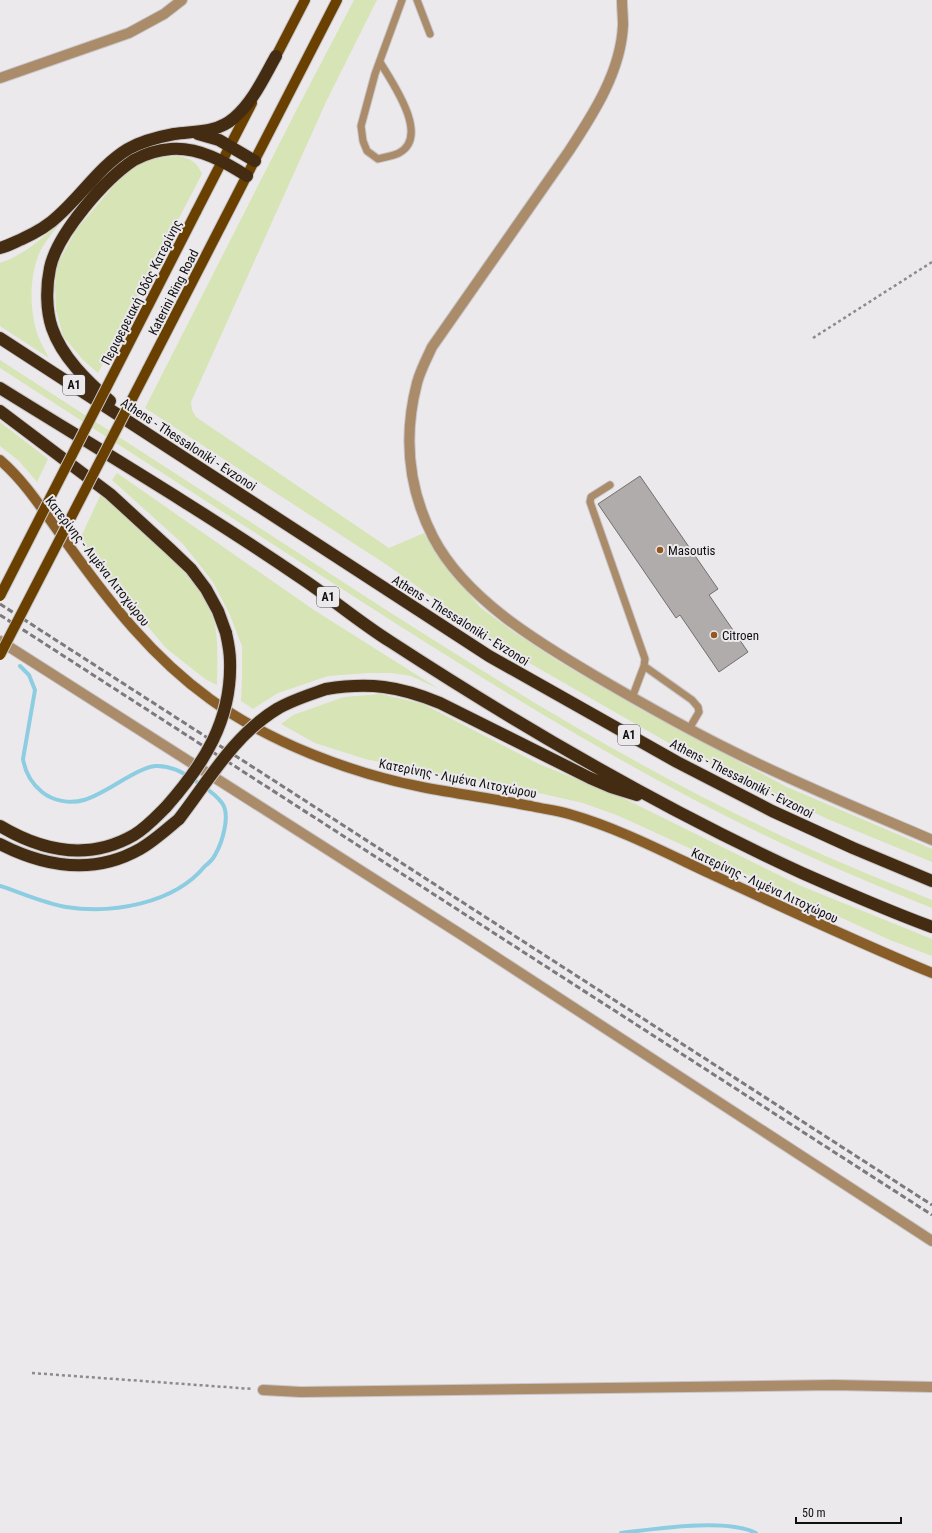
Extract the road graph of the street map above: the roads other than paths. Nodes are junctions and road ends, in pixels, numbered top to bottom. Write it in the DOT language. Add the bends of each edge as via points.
graph roads {
  1 [pos="182,0"];
  2 [pos="305,0"];
  3 [pos="337,0"];
  4 [pos="402,0"];
  5 [pos="417,0"];
  6 [pos="622,0"];
  7 [pos="430,34"];
  8 [pos="276,56"];
  9 [pos="380,62"];
  10 [pos="0,77"];
  11 [pos="187,133"];
  12 [pos="230,145"];
  13 [pos="223,160"];
  14 [pos="255,161"];
  15 [pos="247,176"];
  16 [pos="0,248"];
  17 [pos="0,338"];
  18 [pos="0,388"];
  19 [pos="0,412"];
  20 [pos="148,433"];
  21 [pos="0,460"];
  22 [pos="610,485"];
  23 [pos="0,596"];
  24 [pos="0,641"];
  25 [pos="0,655"];
  26 [pos="644,666"];
  27 [pos="632,698"];
  28 [pos="689,729"];
  29 [pos="658,802"];
  30 [pos="0,826"];
  31 [pos="932,840"];
  32 [pos="0,844"];
  33 [pos="932,881"];
  34 [pos="932,927"];
  35 [pos="932,973"];
  36 [pos="932,1241"];
  37 [pos="932,1387"];
  38 [pos="263,1390"];
  1 -- 10 [label="street" via="164,14 129,32"];
  2 -- 8 [label="main road, Περιφερειακή Οδός Κατερίνης"];
  3 -- 14 [label="main road"];
  4 -- 9 [label="lane"];
  5 -- 7 [label="lane"];
  6 -- 27 [label="street" via="623,26 618,54 602,96 569,150 432,347 417,382 409,443 410,467 424,515 444,555 464,581 483,600 514,624"];
  8 -- 11 [label="highway" via="260,84 234,119 205,132"];
  8 -- 12 [label="main road, Περιφερειακή Οδός Κατερίνης"];
  9 -- 9 [label="lane" via="361,126 367,151 378,158 400,153 408,144 411,133 406,107"];
  11 -- 12 [label="highway" via="204,135"];
  11 -- 16 [label="highway" via="149,140 128,149 92,179 57,217 36,232"];
  12 -- 13 [label="main road, Περιφερειακή Οδός Κατερίνης"];
  12 -- 14 [label="highway"];
  13 -- 15 [label="highway"];
  13 -- 20 [label="highway" via="193,151 172,149 153,152 134,160 82,210 68,228 50,267 48,308 52,327 60,345 89,381"];
  13 -- 23 [label="main road, Περιφερειακή Οδός Κατερίνης, bridge"];
  14 -- 15 [label="main road"];
  15 -- 25 [label="main road, bridge"];
  17 -- 20 [label="highway, Athens - Thessaloniki - Evzonoi / Α1"];
  18 -- 29 [label="highway, Α1" via="300,577 387,640 464,689"];
  19 -- 30 [label="highway, bridge" via="110,494 191,569 218,611 226,633 230,660 227,702 211,746 198,768 150,824 115,844 69,851 25,840"];
  20 -- 33 [label="highway, Athens - Thessaloniki - Evzonoi / Α1" via="489,656 671,759 772,811"];
  21 -- 35 [label="main road, Κατερίνης - Λιμένα Λιτοχώρου" via="25,486 126,622 156,654 208,698 253,726 344,766 382,778 568,814 638,840 866,946"];
  22 -- 26 [label="lane" via="591,497 590,502 645,659"];
  24 -- 36 [label="street" via="465,937"];
  26 -- 27 [label="lane"];
  26 -- 28 [label="lane" via="698,707 699,712"];
  27 -- 28 [label="street"];
  28 -- 31 [label="street" via="736,753"];
  29 -- 32 [label="highway, bridge" via="611,787 418,694 363,685 326,689 277,709 234,745 179,819 140,849 120,858 98,864 69,866 20,854"];
  29 -- 34 [label="highway, Α1" via="836,888"];
  37 -- 38 [label="street" via="834,1385 301,1392"];
}
